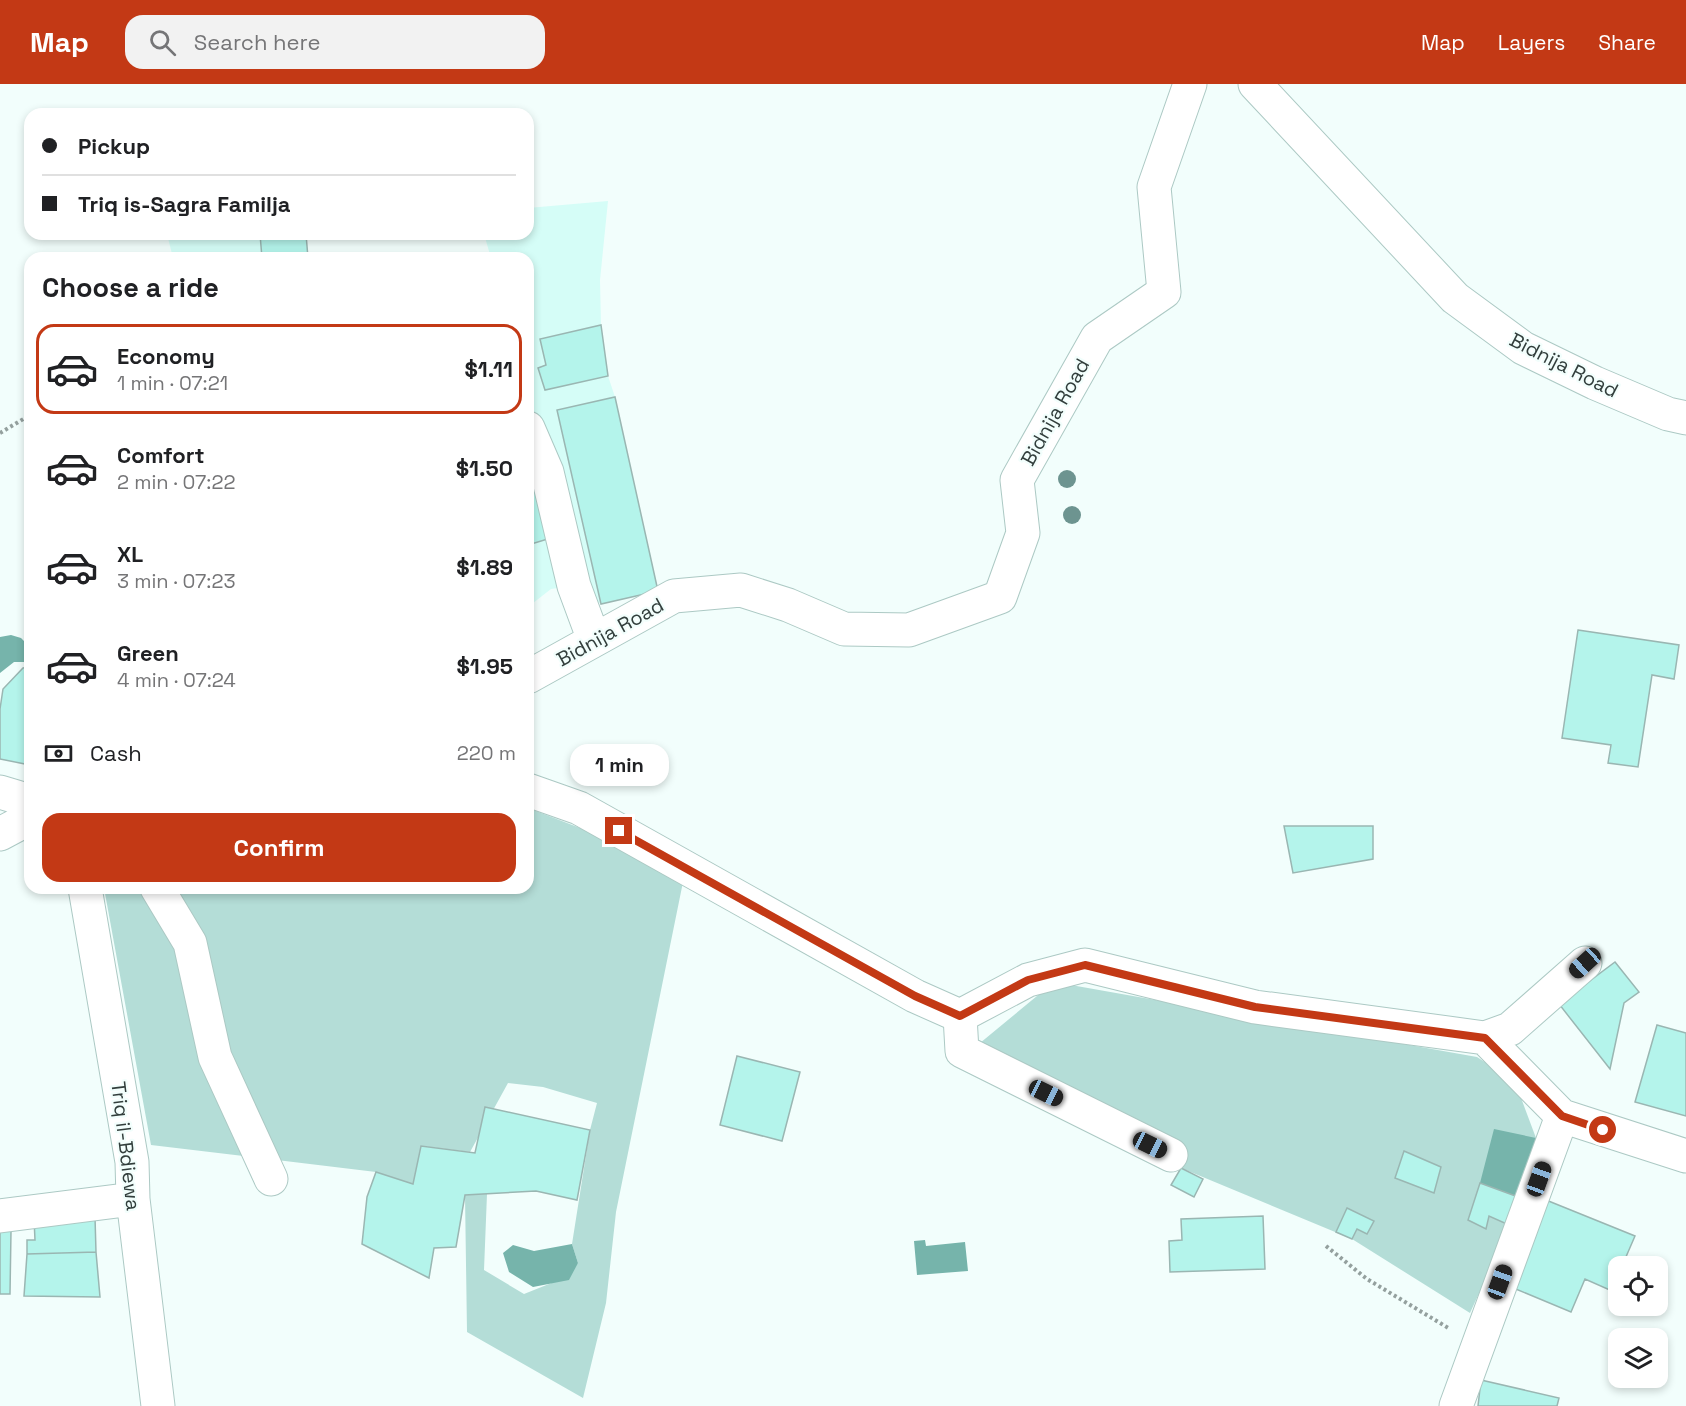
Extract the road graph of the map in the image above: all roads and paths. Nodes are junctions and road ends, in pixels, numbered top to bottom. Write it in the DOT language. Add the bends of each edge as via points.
graph roads {
  1 [pos="1190,84"];
  2 [pos="1263,86"];
  3 [pos="1686,418"];
  4 [pos="24,419"];
  5 [pos="0,433"];
  6 [pos="534,441"];
  7 [pos="594,640"];
  8 [pos="534,674"];
  9 [pos="0,792"];
  10 [pos="534,792"];
  11 [pos="24,799"];
  12 [pos="24,821"];
  13 [pos="0,834"];
  14 [pos="86,894"];
  15 [pos="161,894"];
  16 [pos="1585,963"];
  17 [pos="960,1016"];
  18 [pos="1485,1038"];
  19 [pos="1562,1116"];
  20 [pos="1171,1155"];
  21 [pos="1686,1156"];
  22 [pos="271,1179"];
  23 [pos="133,1199"];
  24 [pos="0,1216"];
  25 [pos="1326,1246"];
  26 [pos="1477,1345"];
  27 [pos="159,1406"];
  28 [pos="1456,1406"];
  1 -- 7 [label="street, Bidnija Road" via="1154,187 1164,292 1097,338 1017,480 1023,533 1000,597 909,630 844,629 741,590 674,596"];
  2 -- 3 [label="street, Bidnija Road" via="1455,298 1523,348 1595,383"];
  4 -- 5 [label="path"];
  6 -- 7 [label="street" via="548,472 574,586"];
  7 -- 8 [label="street, Bidnija Road"];
  9 -- 11 [label="street"];
  10 -- 17 [label="street" via="579,808 915,996"];
  12 -- 13 [label="street"];
  14 -- 23 [label="street, Triq il-Bdiewa" via="132,1162"];
  15 -- 22 [label="street" via="190,943 215,1058"];
  16 -- 18 [label="street" via="1510,1029"];
  17 -- 18 [label="street" via="1028,980 1085,965 1255,1007"];
  17 -- 20 [label="street" via="962,1051"];
  18 -- 19 [label="street"];
  19 -- 21 [label="street"];
  19 -- 26 [label="street"];
  23 -- 24 [label="street"];
  23 -- 27 [label="street, Triq il-Bdiewa"];
  25 -- 26 [label="path" via="1367,1279"];
  26 -- 28 [label="street"];
}
